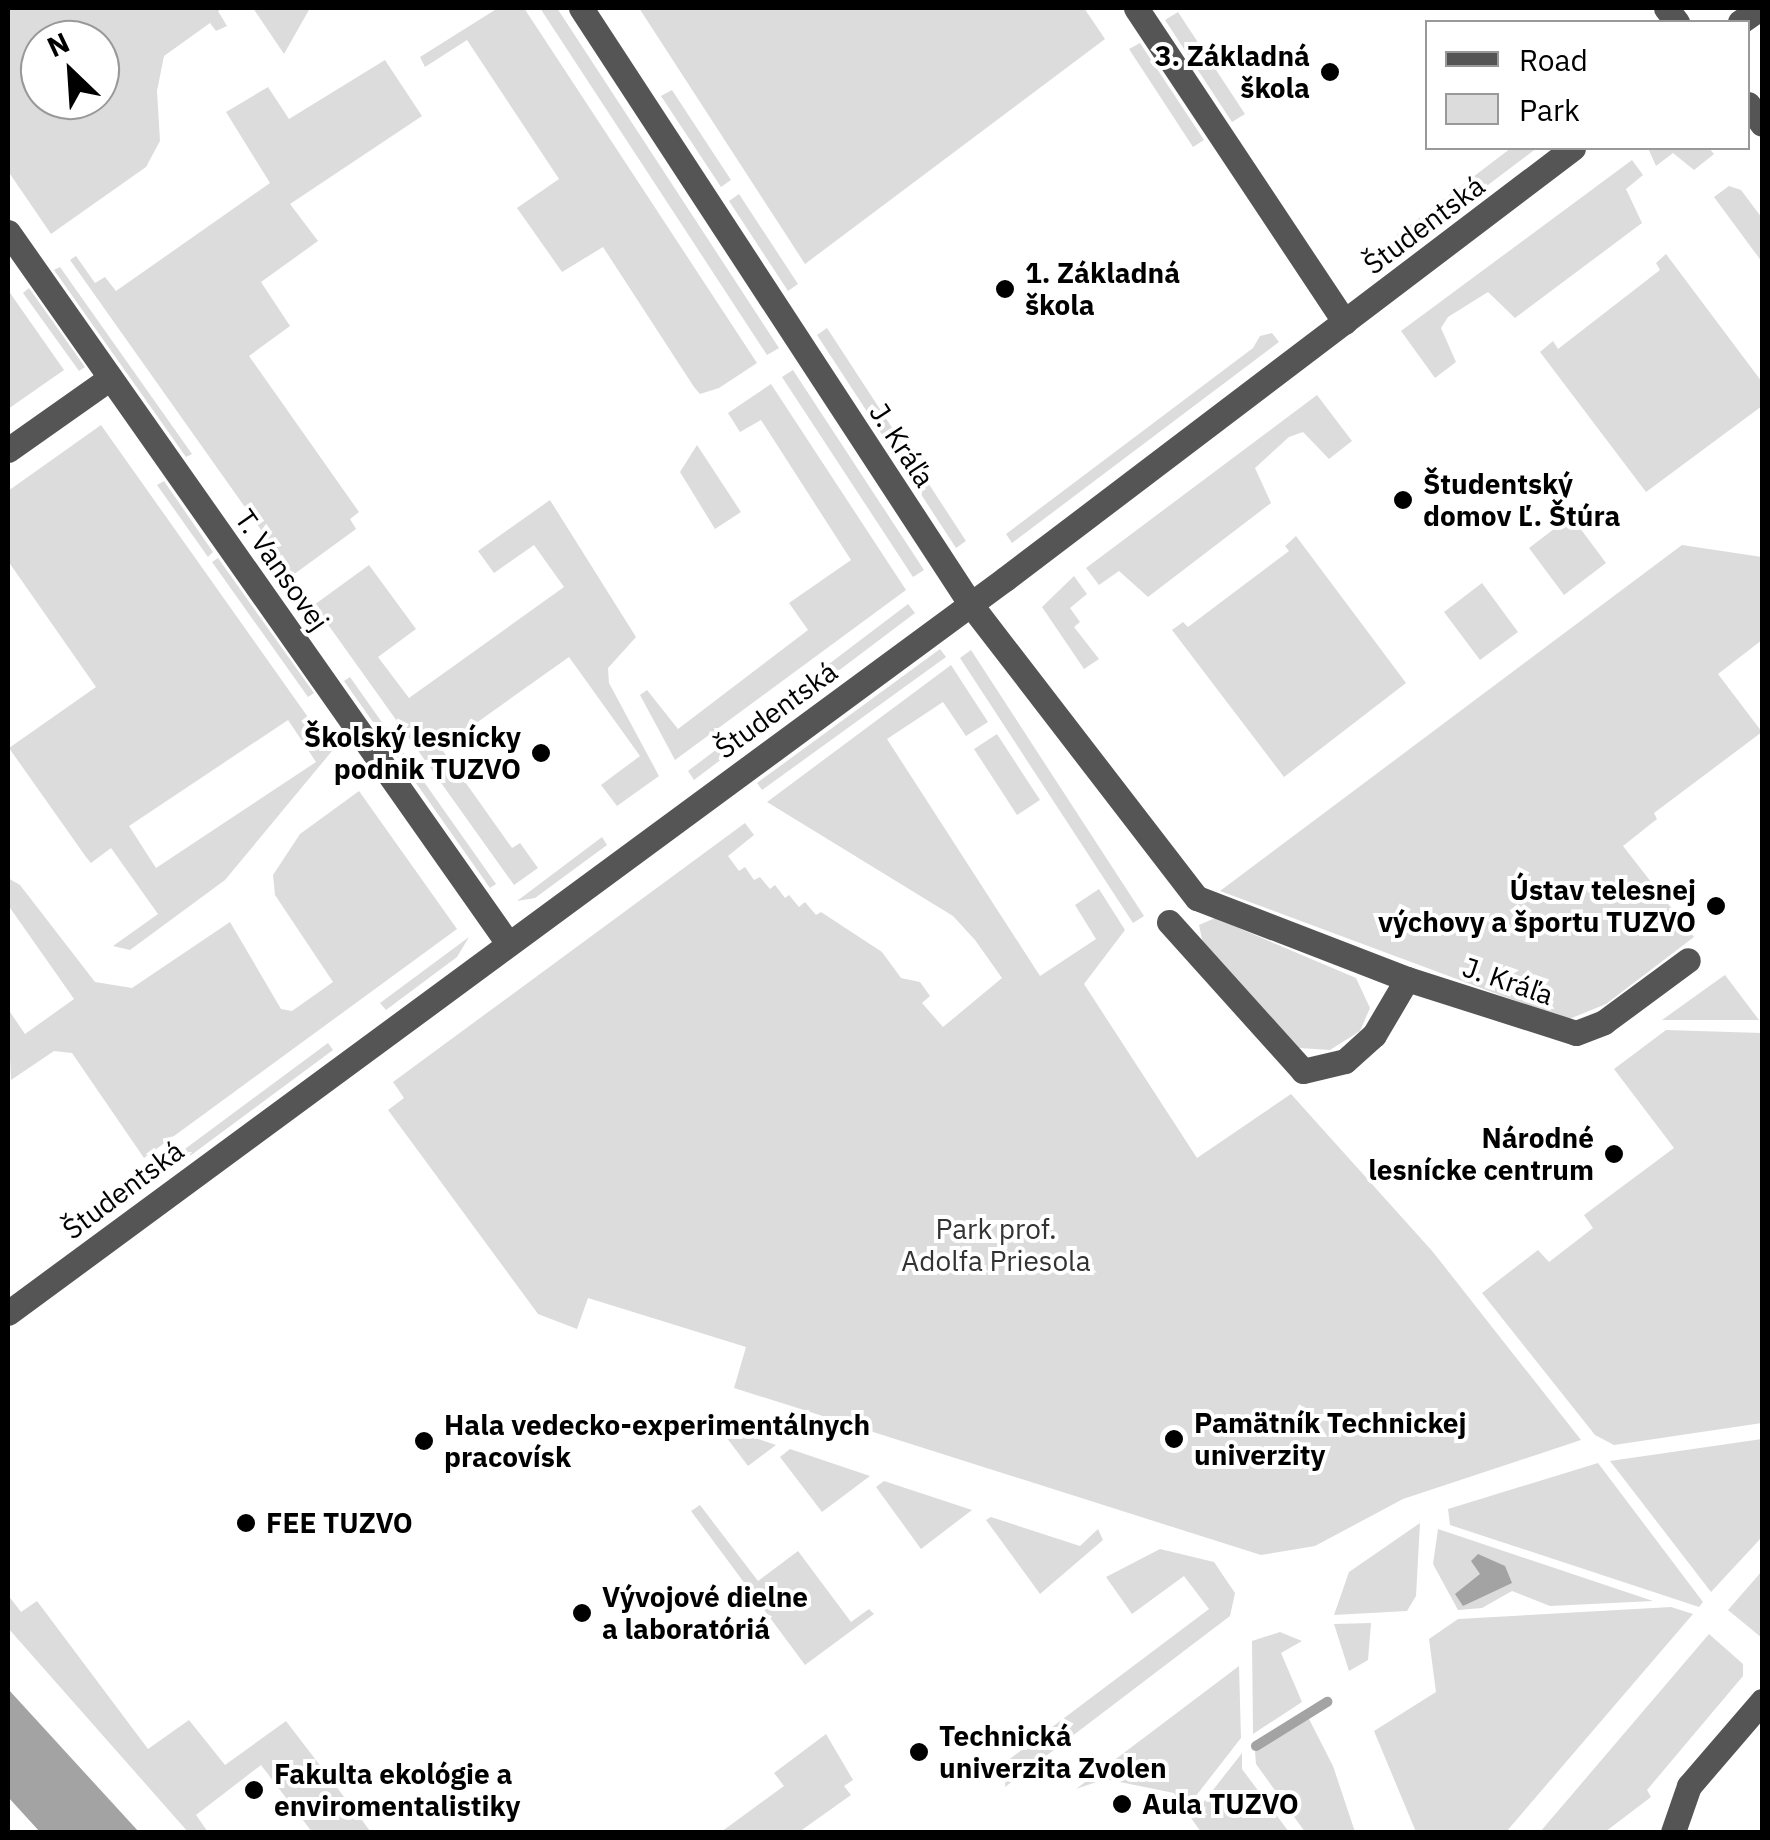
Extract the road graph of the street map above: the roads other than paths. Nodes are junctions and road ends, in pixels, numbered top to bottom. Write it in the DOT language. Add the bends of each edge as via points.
graph roads {
  1 [pos="581,8"];
  2 [pos="1136,8"];
  3 [pos="1571,150"];
  4 [pos="8,232"];
  5 [pos="1346,322"];
  6 [pos="110,378"];
  7 [pos="8,450"];
  8 [pos="971,604"];
  9 [pos="1196,898"];
  10 [pos="507,942"];
  11 [pos="1688,960"];
  12 [pos="1407,979"];
  13 [pos="8,1312"];
  14 [pos="1762,1700"];
  15 [pos="1673,1832"];
  1 -- 8 [label="street, J. Kráľa"];
  2 -- 5 [label="street"];
  3 -- 5 [label="street, Študentská"];
  4 -- 6 [label="street, T. Vansovej"];
  5 -- 8 [label="street, Študentská"];
  6 -- 7 [label="street"];
  6 -- 10 [label="street, T. Vansovej"];
  8 -- 9 [label="street, J. Kráľa"];
  8 -- 10 [label="street, Študentská"];
  9 -- 12 [label="street, J. Kráľa"];
  9 -- 12 [label="street" via="1165,925 1303,1071 1345,1061 1374,1035"];
  10 -- 13 [label="street, Študentská"];
  11 -- 12 [label="street, J. Kráľa" via="1604,1022 1576,1033"];
  14 -- 15 [label="street" via="1688,1786"];
}
